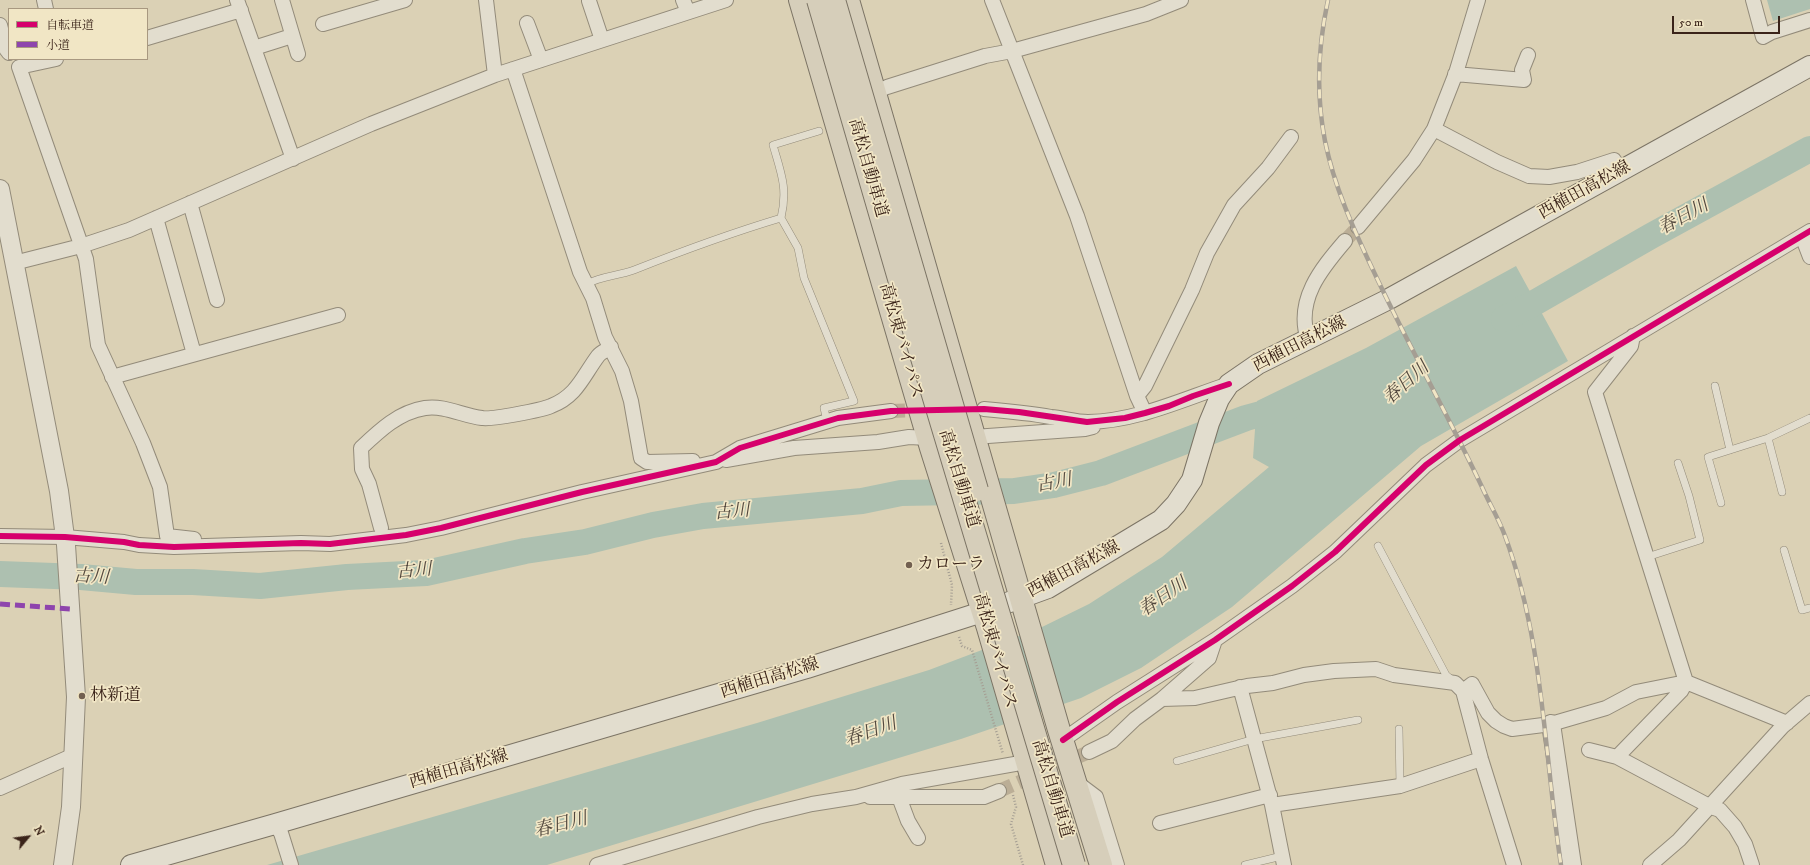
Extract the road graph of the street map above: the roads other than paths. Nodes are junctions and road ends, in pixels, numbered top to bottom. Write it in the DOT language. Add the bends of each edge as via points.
graph roads {
  1 [pos="282,0"];
  2 [pos="405,0"];
  3 [pos="486,0"];
  4 [pos="726,0"];
  5 [pos="800,0"];
  6 [pos="818,0"];
  7 [pos="834,0"];
  8 [pos="848,0"];
  9 [pos="992,0"];
  10 [pos="1181,0"];
  11 [pos="1478,0"];
  12 [pos="1753,0"];
  13 [pos="589,1"];
  14 [pos="239,5"];
  15 [pos="372,5"];
  16 [pos="686,6"];
  17 [pos="1810,20"];
  18 [pos="527,23"];
  19 [pos="323,24"];
  20 [pos="0,25"];
  21 [pos="292,36"];
  22 [pos="148,38"];
  23 [pos="602,40"];
  24 [pos="254,48"];
  25 [pos="1012,51"];
  26 [pos="8,53"];
  27 [pos="298,54"];
  28 [pos="1528,55"];
  29 [pos="11,60"];
  30 [pos="541,60"];
  31 [pos="1810,66"];
  32 [pos="513,70"];
  33 [pos="1455,74"];
  34 [pos="495,75"];
  35 [pos="876,92"];
  36 [pos="1434,129"];
  37 [pos="819,131"];
  38 [pos="1291,137"];
  39 [pos="293,159"];
  40 [pos="1621,172"];
  41 [pos="0,192"];
  42 [pos="190,203"];
  43 [pos="156,218"];
  44 [pos="780,218"];
  45 [pos="1358,227"];
  46 [pos="1806,233"];
  47 [pos="1345,241"];
  48 [pos="81,246"];
  49 [pos="8,255"];
  50 [pos="1810,257"];
  51 [pos="587,284"];
  52 [pos="217,300"];
  53 [pos="338,315"];
  54 [pos="1633,336"];
  55 [pos="1308,340"];
  56 [pos="611,347"];
  57 [pos="194,354"];
  58 [pos="112,377"];
  59 [pos="1715,386"];
  60 [pos="1224,391"];
  61 [pos="1137,396"];
  62 [pos="984,409"];
  63 [pos="891,411"];
  64 [pos="1145,413"];
  65 [pos="1125,418"];
  66 [pos="1810,418"];
  67 [pos="827,421"];
  68 [pos="1768,438"];
  69 [pos="976,442"];
  70 [pos="929,443"];
  71 [pos="1730,450"];
  72 [pos="716,462"];
  73 [pos="1678,463"];
  74 [pos="698,466"];
  75 [pos="1782,492"];
  76 [pos="1721,503"];
  77 [pos="381,528"];
  78 [pos="429,530"];
  79 [pos="0,536"];
  80 [pos="167,536"];
  81 [pos="65,541"];
  82 [pos="124,542"];
  83 [pos="301,543"];
  84 [pos="209,546"];
  85 [pos="1378,546"];
  86 [pos="1784,550"];
  87 [pos="1647,557"];
  88 [pos="1024,606"];
  89 [pos="1810,608"];
  90 [pos="985,620"];
  91 [pos="1215,640"];
  92 [pos="1686,682"];
  93 [pos="1459,687"];
  94 [pos="1240,688"];
  95 [pos="1162,699"];
  96 [pos="1810,703"];
  97 [pos="1358,720"];
  98 [pos="1787,723"];
  99 [pos="1551,724"];
  100 [pos="1399,729"];
  101 [pos="1061,735"];
  102 [pos="1254,739"];
  103 [pos="1589,750"];
  104 [pos="1089,752"];
  105 [pos="1013,754"];
  106 [pos="74,755"];
  107 [pos="1617,757"];
  108 [pos="1481,759"];
  109 [pos="1177,761"];
  110 [pos="1076,782"];
  111 [pos="1400,786"];
  112 [pos="0,788"];
  113 [pos="1006,792"];
  114 [pos="856,797"];
  115 [pos="899,797"];
  116 [pos="1271,800"];
  117 [pos="1711,807"];
  118 [pos="1160,823"];
  119 [pos="278,829"];
  120 [pos="918,838"];
  121 [pos="1283,860"];
  122 [pos="63,865"];
  123 [pos="131,865"];
  124 [pos="291,865"];
  125 [pos="597,865"];
  126 [pos="1056,865"];
  127 [pos="1074,865"];
  128 [pos="1086,865"];
  129 [pos="1102,865"];
  130 [pos="1117,865"];
  131 [pos="1244,865"];
  132 [pos="1514,865"];
  133 [pos="1572,865"];
  134 [pos="1650,865"];
  135 [pos="1752,865"];
  1 -- 21 [label="street"];
  2 -- 15 [label="street"];
  3 -- 34 [label="street"];
  4 -- 16 [label="street"];
  5 -- 70 [label="highway, 高松東バイパス"];
  6 -- 127 [label="highway, 高松自動車道, bridge"];
  7 -- 128 [label="highway, 高松自動車道, bridge"];
  8 -- 35 [label="highway"];
  9 -- 25 [label="street"];
  10 -- 25 [label="street" via="1146,14"];
  11 -- 33 [label="street"];
  12 -- 17 [label="street" via="1763,38 1772,32"];
  13 -- 23 [label="street"];
  14 -- 22 [label="street"];
  14 -- 24 [label="street"];
  15 -- 19 [label="street"];
  16 -- 23 [label="street"];
  18 -- 30 [label="street"];
  20 -- 26 [label="street"];
  21 -- 24 [label="street"];
  21 -- 27 [label="street"];
  23 -- 30 [label="street"];
  24 -- 39 [label="street"];
  25 -- 35 [label="street" via="985,56"];
  25 -- 61 [label="street" via="1077,216"];
  28 -- 33 [label="street" via="1522,70 1524,80"];
  29 -- 48 [label="street"];
  30 -- 32 [label="street"];
  31 -- 40 [label="main road, 西植田高松線"];
  32 -- 34 [label="street"];
  32 -- 51 [label="street" via="580,272"];
  33 -- 36 [label="street"];
  34 -- 39 [label="street" via="371,124"];
  35 -- 69 [label="highway"];
  36 -- 40 [label="street" via="1529,176 1549,177 1578,172 1614,160"];
  36 -- 45 [label="street" via="1414,160"];
  37 -- 44 [label="lane" via="773,145 784,188 785,201"];
  38 -- 61 [label="street" via="1268,168 1234,205 1207,253 1145,386"];
  39 -- 42 [label="street"];
  40 -- 55 [label="main road, 西植田高松線" via="1387,300"];
  41 -- 49 [label="street"];
  42 -- 43 [label="street"];
  42 -- 52 [label="street"];
  43 -- 48 [label="street" via="130,230"];
  43 -- 57 [label="street"];
  44 -- 51 [label="lane" via="725,235 632,271 593,280"];
  44 -- 67 [label="lane" via="798,248 804,278 854,401 824,408"];
  46 -- 50 [label="street"];
  46 -- 54 [label="street"];
  47 -- 55 [label="street" via="1322,267 1310,290 1304,329"];
  48 -- 49 [label="street"];
  48 -- 58 [label="street" via="86,259 98,345"];
  49 -- 81 [label="street" via="59,491"];
  51 -- 56 [label="street" via="605,337"];
  53 -- 57 [label="street"];
  54 -- 87 [label="street" via="1631,346 1595,392"];
  54 -- 91 [label="street" via="1460,440 1426,465 1335,552"];
  55 -- 60 [label="main road, 西植田高松線" via="1258,364"];
  56 -- 74 [label="street" via="631,401 641,458 647,462 696,461"];
  56 -- 77 [label="street" via="599,355 572,393 551,406 484,419 444,408 425,408 406,414 386,425 362,448 362,470 369,484"];
  57 -- 58 [label="street"];
  58 -- 80 [label="street" via="143,443 160,487"];
  59 -- 71 [label="lane"];
  60 -- 64 [label="street"];
  60 -- 88 [label="main road, 西植田高松線" via="1209,423 1192,480 1176,504 1161,520 1048,588"];
  61 -- 64 [label="street"];
  62 -- 65 [label="street" via="1087,422"];
  63 -- 67 [label="street"];
  64 -- 65 [label="street"];
  65 -- 69 [label="street" via="1085,429"];
  66 -- 68 [label="lane"];
  67 -- 72 [label="street" via="740,448"];
  68 -- 71 [label="lane"];
  68 -- 75 [label="lane"];
  69 -- 88 [label="highway"];
  70 -- 72 [label="street" via="909,437 878,442 794,448"];
  70 -- 90 [label="highway, 高松東バイパス"];
  71 -- 76 [label="lane" via="1708,457"];
  72 -- 74 [label="street"];
  73 -- 87 [label="lane" via="1700,540"];
  74 -- 78 [label="street"];
  77 -- 78 [label="street"];
  77 -- 83 [label="street"];
  78 -- 83 [label="street" via="330,544"];
  79 -- 81 [label="street"];
  80 -- 82 [label="street" via="135,538"];
  80 -- 84 [label="street" via="198,540"];
  81 -- 82 [label="street"];
  81 -- 106 [label="street" via="76,697"];
  82 -- 84 [label="street" via="174,547"];
  83 -- 84 [label="street"];
  85 -- 93 [label="lane" via="1446,675"];
  86 -- 89 [label="lane" via="1802,610"];
  87 -- 92 [label="street"];
  88 -- 90 [label="main road, 西植田高松線"];
  88 -- 101 [label="highway"];
  90 -- 105 [label="highway, 高松東バイパス"];
  90 -- 119 [label="main road, 西植田高松線" via="807,668"];
  91 -- 95 [label="street" via="1209,658"];
  91 -- 101 [label="street"];
  92 -- 98 [label="street"];
  92 -- 99 [label="street" via="1636,692 1606,708"];
  92 -- 107 [label="street" via="1681,691"];
  93 -- 94 [label="street" via="1394,675 1376,669 1312,674"];
  93 -- 99 [label="street" via="1472,684 1488,713 1504,726 1512,729"];
  93 -- 108 [label="street"];
  94 -- 95 [label="street" via="1195,698"];
  94 -- 102 [label="street"];
  95 -- 104 [label="street" via="1135,719 1112,741"];
  96 -- 98 [label="street"];
  97 -- 102 [label="lane"];
  98 -- 117 [label="street"];
  99 -- 133 [label="street"];
  100 -- 111 [label="lane"];
  101 -- 110 [label="highway"];
  102 -- 109 [label="lane"];
  102 -- 116 [label="street"];
  103 -- 107 [label="street"];
  105 -- 114 [label="street"];
  105 -- 126 [label="highway, 高松東バイパス"];
  106 -- 112 [label="street"];
  106 -- 122 [label="street" via="71,807"];
  107 -- 117 [label="street"];
  108 -- 111 [label="street"];
  108 -- 132 [label="street"];
  110 -- 129 [label="highway"];
  110 -- 130 [label="street" via="1096,797"];
  111 -- 116 [label="street"];
  113 -- 115 [label="street" via="984,797"];
  114 -- 115 [label="street"];
  114 -- 125 [label="street" via="758,817"];
  115 -- 120 [label="street"];
  116 -- 118 [label="street"];
  116 -- 121 [label="street"];
  117 -- 134 [label="street"];
  117 -- 135 [label="street" via="1720,810 1735,827 1745,844"];
  119 -- 123 [label="main road, 西植田高松線"];
  119 -- 124 [label="street"];
  121 -- 131 [label="lane"];
}
